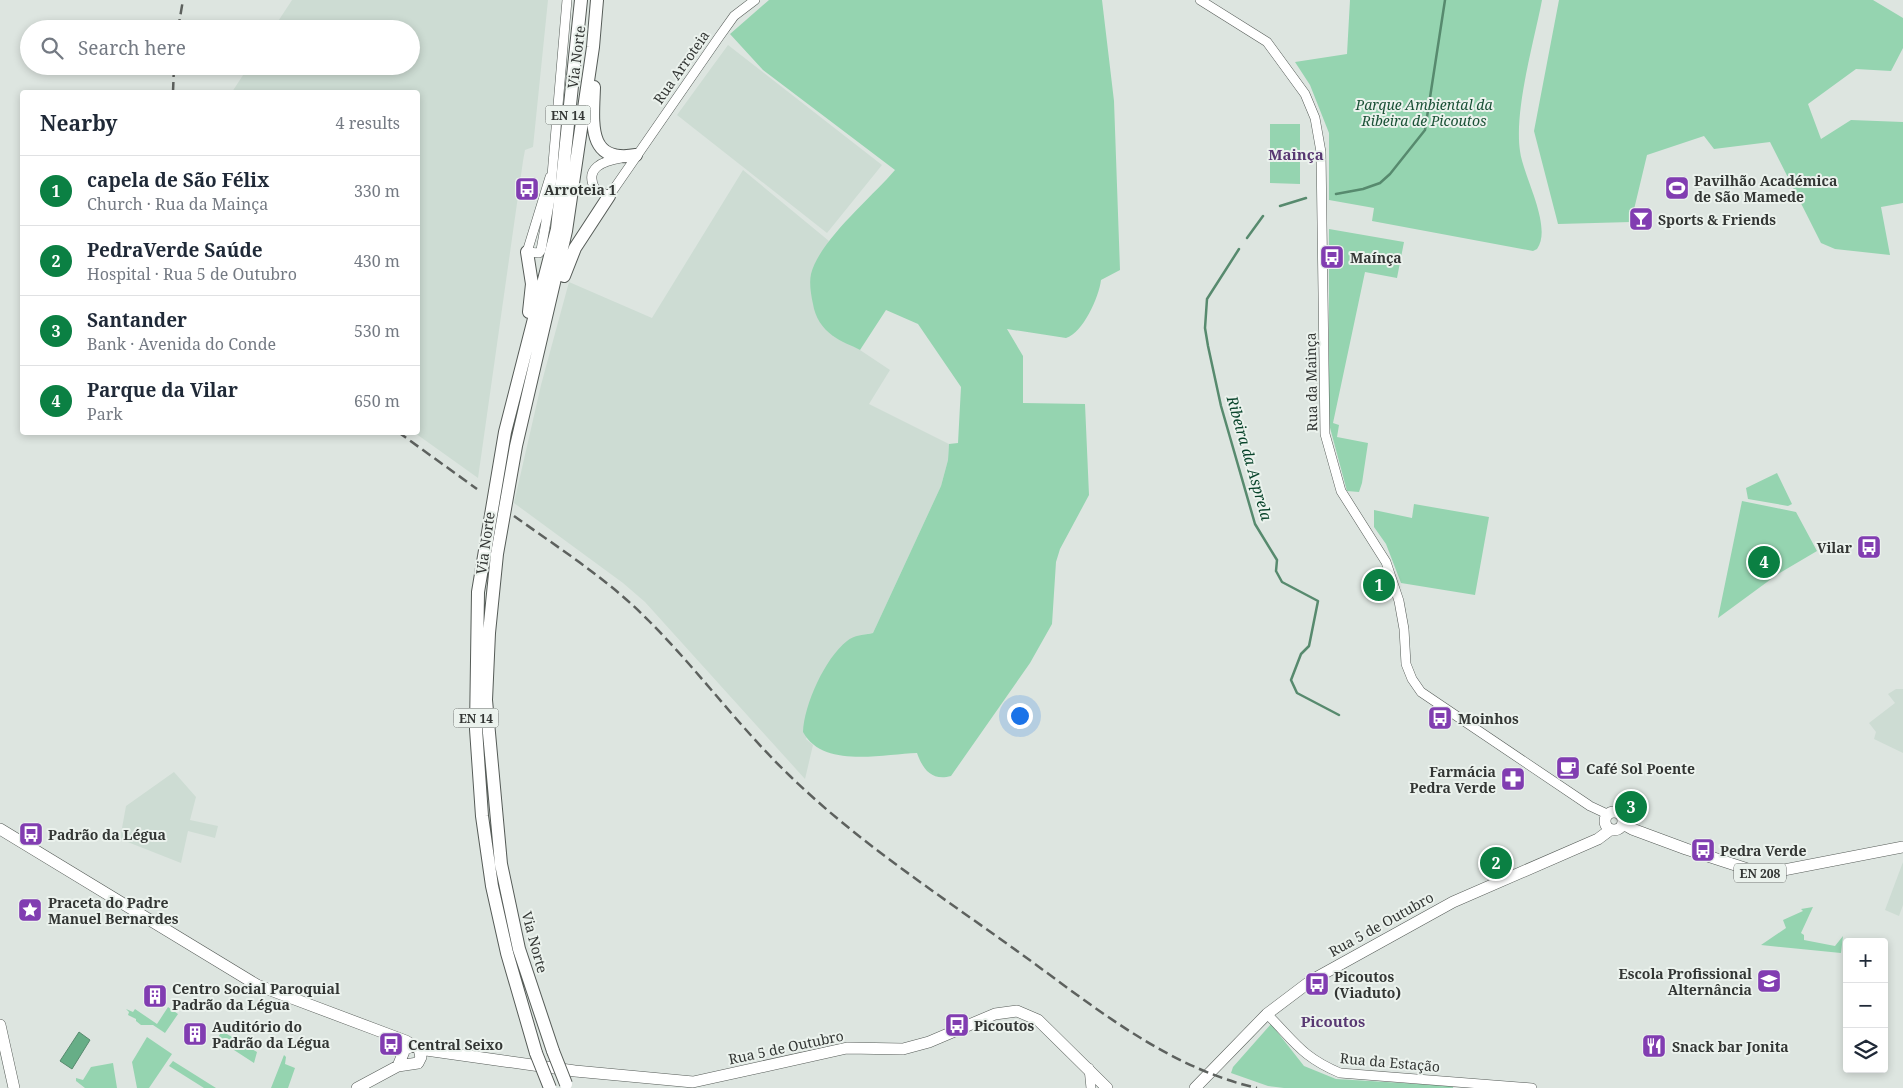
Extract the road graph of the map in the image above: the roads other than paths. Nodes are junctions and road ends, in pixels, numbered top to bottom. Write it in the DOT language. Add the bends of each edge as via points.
graph roads {
  1 [pos="566,0"];
  2 [pos="580,0"];
  3 [pos="597,0"];
  4 [pos="755,0"];
  5 [pos="1200,0"];
  6 [pos="593,47"];
  7 [pos="631,156"];
  8 [pos="609,196"];
  9 [pos="527,252"];
  10 [pos="537,361"];
  11 [pos="519,380"];
  12 [pos="1607,814"];
  13 [pos="1623,824"];
  14 [pos="0,829"];
  15 [pos="1610,830"];
  16 [pos="1903,846"];
  17 [pos="1267,1014"];
  18 [pos="0,1025"];
  19 [pos="409,1056"];
  20 [pos="1089,1068"];
  21 [pos="567,1086"];
  22 [pos="14,1088"];
  23 [pos="357,1088"];
  24 [pos="550,1088"];
  25 [pos="1091,1088"];
  26 [pos="1107,1088"];
  27 [pos="1195,1088"];
  28 [pos="1532,1088"];
  1 -- 9 [label="street" via="550,199 540,250 536,254"];
  2 -- 11 [label="highway, Via Norte / EN 14" via="557,229"];
  3 -- 6 [label="highway, Via Norte / EN 14"];
  4 -- 7 [label="street, Rua Arroteia" via="734,16"];
  5 -- 12 [label="street, Rua da Mainça" via="1268,42 1305,94 1315,118 1322,171 1325,434 1341,491 1386,562 1399,601 1406,664 1412,679 1421,692 1436,703 1590,806"];
  6 -- 7 [label="highway" via="593,132 600,148 607,154"];
  6 -- 10 [label="highway, Via Norte / EN 14" via="566,231"];
  7 -- 8 [label="street, Rua Arroteia"];
  7 -- 8 [label="street" via="599,163 594,169 591,176 595,190"];
  8 -- 10 [label="highway" via="566,266 546,344"];
  9 -- 11 [label="highway" via="532,295 519,354"];
  10 -- 21 [label="highway, Via Norte / EN 14, bridge" via="516,446 497,554 486,700 501,864 519,949"];
  11 -- 24 [label="highway, Via Norte / EN 14, bridge" via="505,432 478,592 476,729 482,816 492,886 507,953"];
  12 -- 13 [label="main road" via="1618,813"];
  12 -- 15 [label="main road" via="1604,822"];
  13 -- 15 [label="main road" via="1616,830"];
  13 -- 16 [label="main road, EN 208" via="1686,850 1763,874"];
  14 -- 19 [label="main road" via="257,985 401,1040"];
  15 -- 17 [label="main road, Rua 5 de Outubro" via="1598,839 1453,902 1297,989"];
  17 -- 27 [label="main road, Rua 5 de Outubro"];
  17 -- 28 [label="street, Rua da Estação" via="1304,1054 1340,1073"];
  18 -- 22 [label="main road"];
  19 -- 20 [label="main road, Rua 5 de Outubro" via="437,1052 575,1072 693,1082 847,1048 903,1049 929,1042 996,1014 1017,1011 1038,1020"];
  19 -- 23 [label="main road, Rua 5 de Outubro"];
  20 -- 25 [label="street"];
  20 -- 26 [label="main road, Rua 5 de Outubro"];
}
